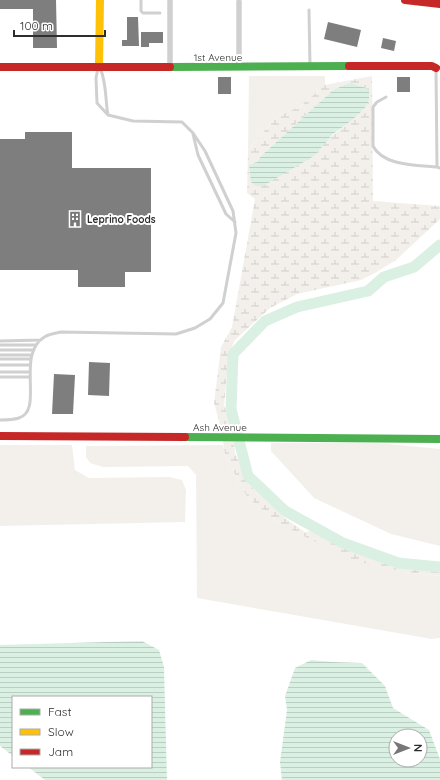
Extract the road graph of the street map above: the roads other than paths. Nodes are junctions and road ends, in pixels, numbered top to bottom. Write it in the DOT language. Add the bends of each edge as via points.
graph roads {
  1 [pos="100,0"];
  2 [pos="141,0"];
  3 [pos="170,0"];
  4 [pos="405,0"];
  5 [pos="239,2"];
  6 [pos="440,4"];
  7 [pos="309,10"];
  8 [pos="160,13"];
  9 [pos="99,66"];
  10 [pos="170,66"];
  11 [pos="310,66"];
  12 [pos="0,67"];
  13 [pos="239,67"];
  14 [pos="438,68"];
  15 [pos="386,97"];
  16 [pos="108,115"];
  17 [pos="193,133"];
  18 [pos="438,167"];
  19 [pos="235,222"];
  20 [pos="41,340"];
  21 [pos="0,341"];
  22 [pos="0,345"];
  23 [pos="36,345"];
  24 [pos="0,350"];
  25 [pos="34,350"];
  26 [pos="0,355"];
  27 [pos="32,355"];
  28 [pos="0,359"];
  29 [pos="31,359"];
  30 [pos="0,365"];
  31 [pos="30,365"];
  32 [pos="0,372"];
  33 [pos="30,372"];
  34 [pos="0,377"];
  35 [pos="30,377"];
  36 [pos="0,420"];
  37 [pos="0,436"];
  38 [pos="440,439"];
  1 -- 9 [label="main road"];
  2 -- 8 [label="lane" via="143,13"];
  3 -- 10 [label="street"];
  4 -- 6 [label="main road"];
  5 -- 13 [label="street"];
  7 -- 11 [label="lane"];
  9 -- 10 [label="main road, 1st Avenue"];
  9 -- 12 [label="main road, 1st Avenue"];
  9 -- 16 [label="lane" via="104,79"];
  9 -- 16 [label="lane" via="96,78 97,103"];
  10 -- 13 [label="main road, 1st Avenue"];
  11 -- 13 [label="main road, 1st Avenue"];
  11 -- 14 [label="main road, 1st Avenue"];
  14 -- 18 [label="lane"];
  15 -- 18 [label="lane" via="373,107 374,148 396,163"];
  16 -- 17 [label="lane" via="133,121 182,122"];
  17 -- 19 [label="lane" via="205,151 233,211"];
  17 -- 19 [label="lane" via="198,155 226,214"];
  19 -- 20 [label="lane" via="236,233 223,303 210,319 195,328 176,334 61,332"];
  20 -- 21 [label="lane"];
  20 -- 23 [label="lane"];
  22 -- 23 [label="lane"];
  23 -- 25 [label="lane"];
  24 -- 25 [label="lane"];
  25 -- 27 [label="lane"];
  26 -- 27 [label="lane"];
  27 -- 29 [label="lane"];
  28 -- 29 [label="lane"];
  29 -- 31 [label="lane"];
  30 -- 31 [label="lane"];
  31 -- 33 [label="lane"];
  32 -- 33 [label="lane"];
  33 -- 35 [label="lane"];
  34 -- 35 [label="lane"];
  35 -- 36 [label="lane" via="31,403 27,413 19,418"];
  37 -- 38 [label="main road, Ash Avenue"];
}
